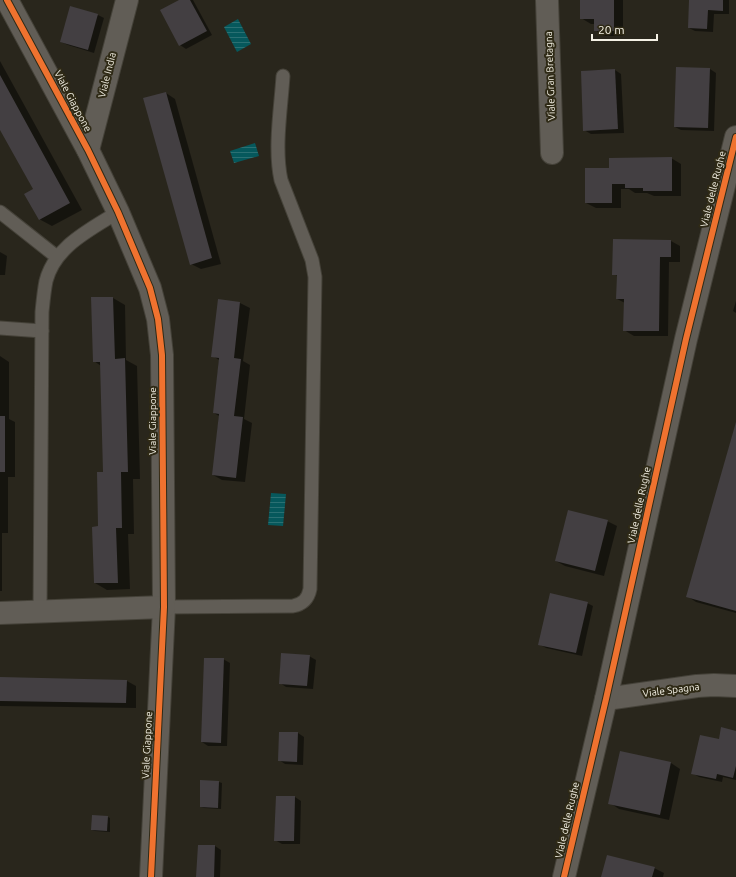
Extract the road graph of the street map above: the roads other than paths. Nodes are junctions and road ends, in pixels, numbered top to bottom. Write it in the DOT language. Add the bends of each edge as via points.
graph roads {
  1 [pos="7,0"];
  2 [pos="126,0"];
  3 [pos="547,0"];
  4 [pos="284,76"];
  5 [pos="736,137"];
  6 [pos="88,150"];
  7 [pos="552,153"];
  8 [pos="0,212"];
  9 [pos="118,212"];
  10 [pos="57,257"];
  11 [pos="0,328"];
  12 [pos="42,331"];
  13 [pos="164,607"];
  14 [pos="40,612"];
  15 [pos="0,613"];
  16 [pos="736,686"];
  17 [pos="606,699"];
  18 [pos="151,877"];
  19 [pos="564,877"];
  1 -- 6 [label="street, Viale Giappone"];
  2 -- 6 [label="street, Viale India"];
  3 -- 7 [label="street, Viale Gran Bretagna"];
  4 -- 13 [label="lane" via="278,152 280,174 312,260 315,277 310,589 307,599 293,606"];
  5 -- 17 [label="street, Viale delle Rughe" via="686,339"];
  6 -- 9 [label="street, Viale Giappone"];
  8 -- 10 [label="lane"];
  9 -- 10 [label="lane" via="77,238"];
  9 -- 13 [label="street, Viale Giappone" via="150,288 158,319 162,363"];
  10 -- 12 [label="lane" via="46,280"];
  11 -- 12 [label="lane"];
  12 -- 14 [label="lane"];
  13 -- 14 [label="street"];
  13 -- 18 [label="street, Viale Giappone"];
  14 -- 15 [label="street"];
  16 -- 17 [label="street, Viale Spagna" via="697,686"];
  17 -- 19 [label="street, Viale delle Rughe"];
}
